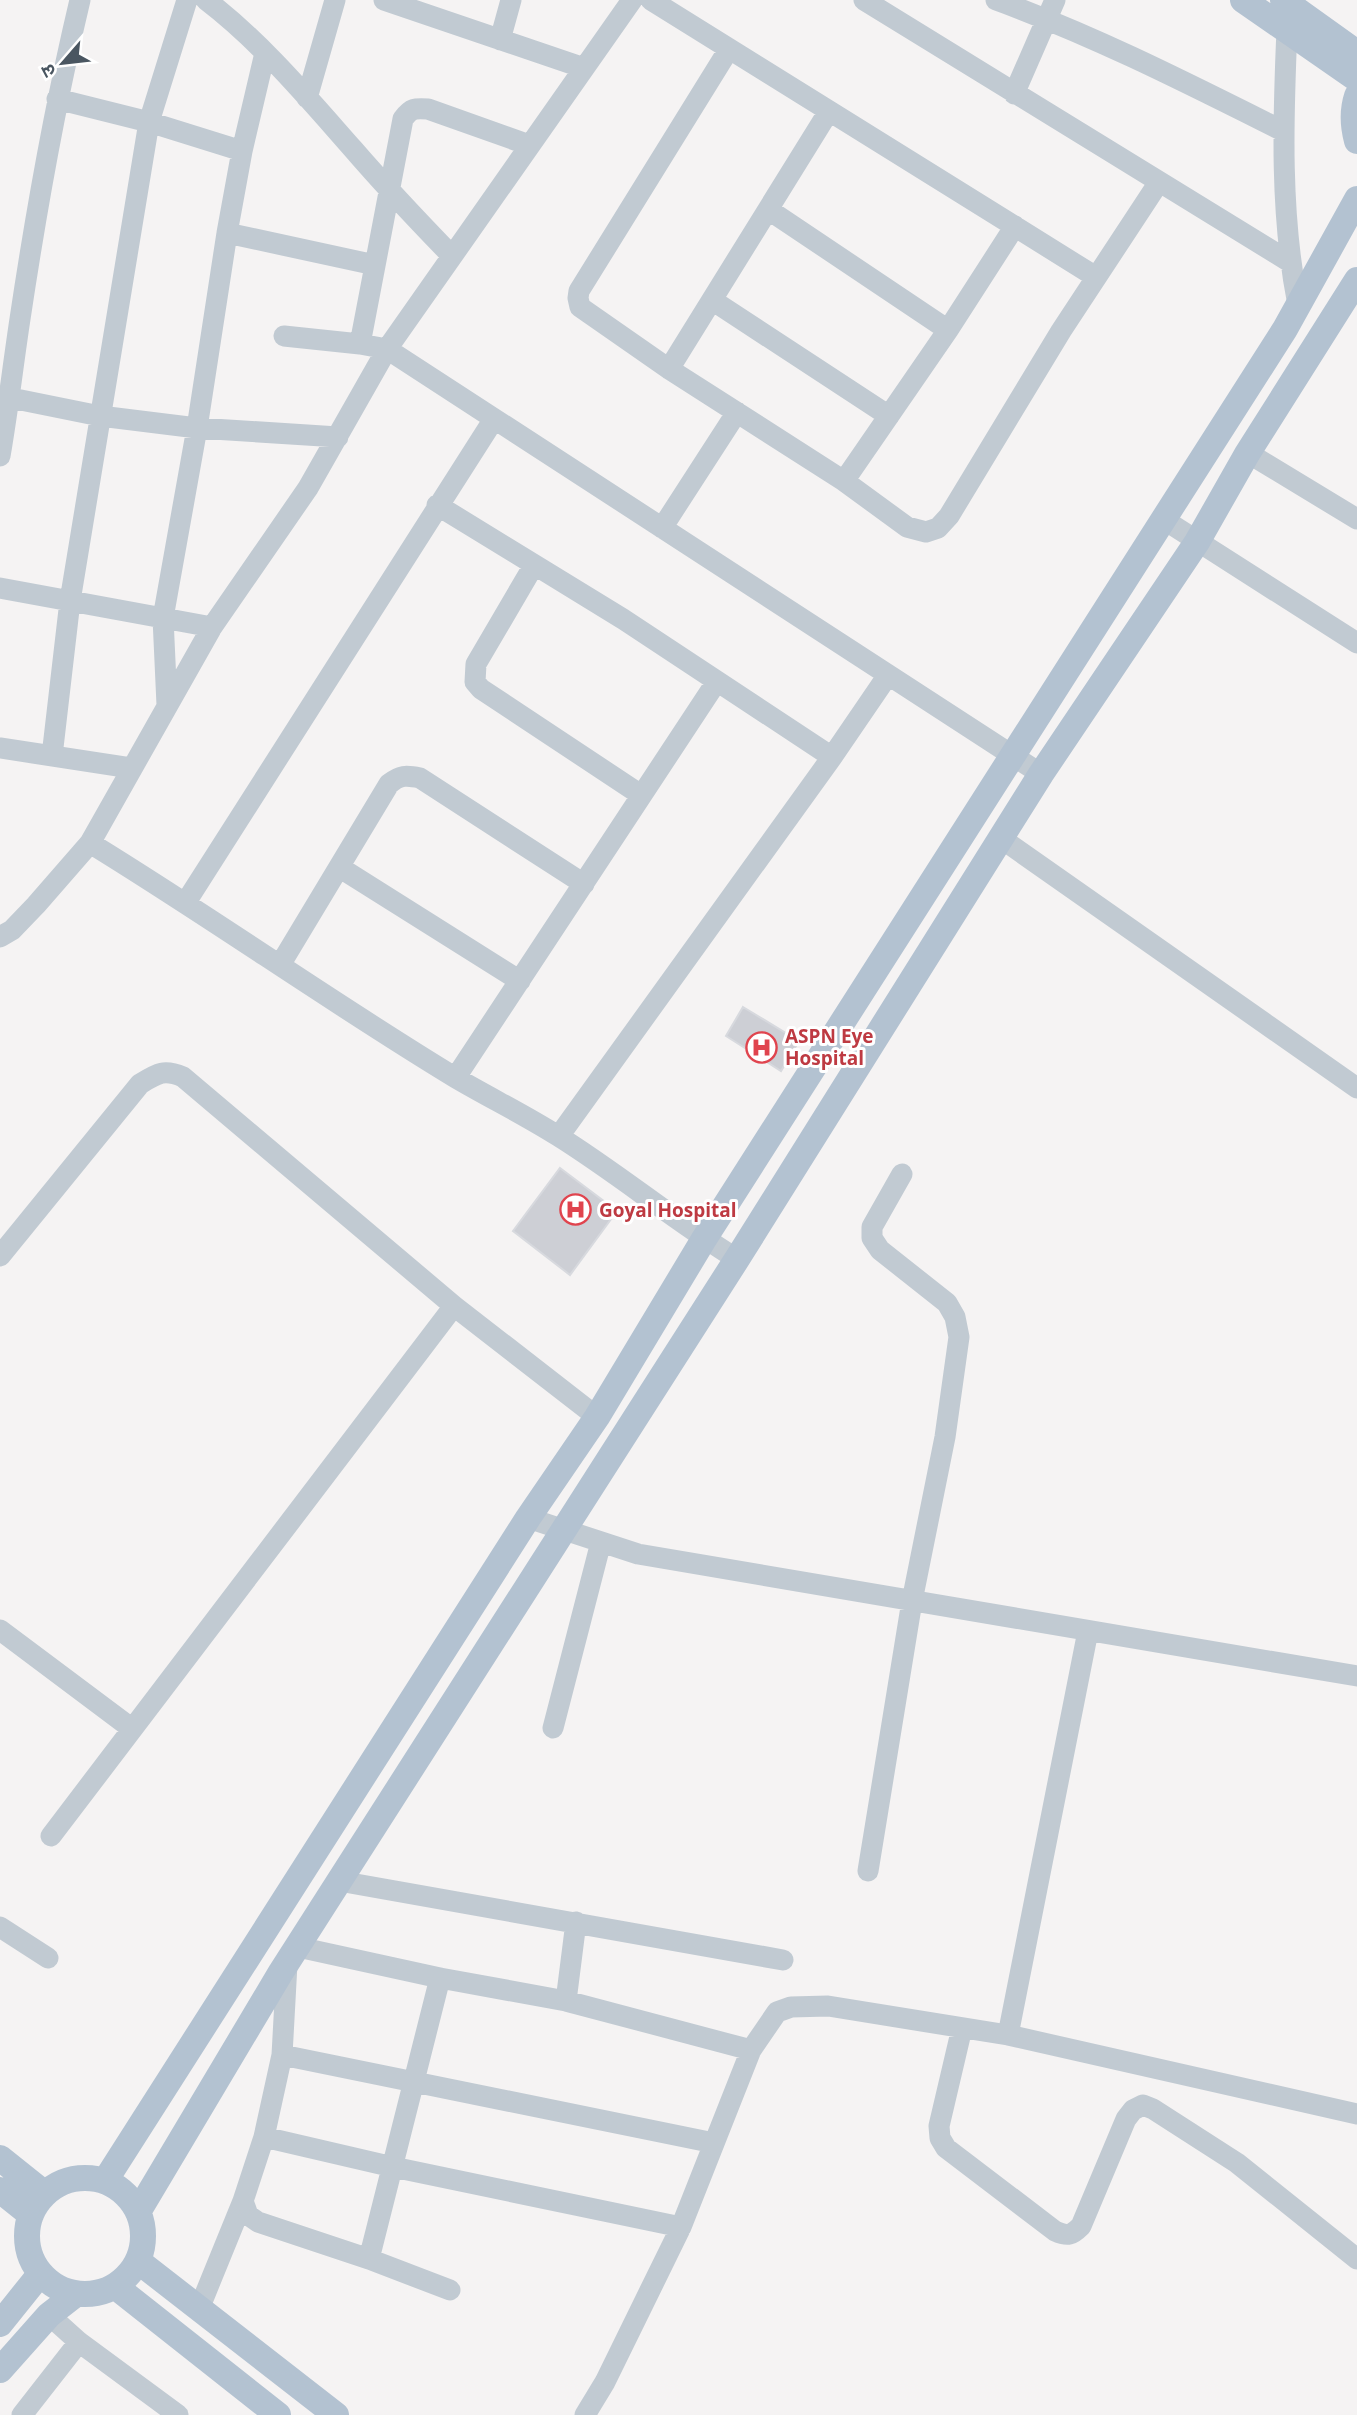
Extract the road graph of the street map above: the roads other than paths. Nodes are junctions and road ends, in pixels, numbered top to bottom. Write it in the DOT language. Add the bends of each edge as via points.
graph roads {
  1 [pos="80,0"];
  2 [pos="187,0"];
  3 [pos="206,0"];
  4 [pos="335,0"];
  5 [pos="384,0"];
  6 [pos="511,0"];
  7 [pos="632,0"];
  8 [pos="651,0"];
  9 [pos="864,0"];
  10 [pos="996,0"];
  11 [pos="1243,0"];
  12 [pos="1283,0"];
  13 [pos="420,6"];
  14 [pos="1050,9"];
  15 [pos="1287,29"];
  16 [pos="500,40"];
  17 [pos="729,49"];
  18 [pos="265,53"];
  19 [pos="1357,53"];
  20 [pos="584,68"];
  21 [pos="1357,79"];
  22 [pos="1014,94"];
  23 [pos="1357,96"];
  24 [pos="307,98"];
  25 [pos="57,99"];
  26 [pos="828,111"];
  27 [pos="149,122"];
  28 [pos="1283,131"];
  29 [pos="1357,141"];
  30 [pos="529,145"];
  31 [pos="242,151"];
  32 [pos="1159,182"];
  33 [pos="390,191"];
  34 [pos="1357,199"];
  35 [pos="769,210"];
  36 [pos="1015,226"];
  37 [pos="227,233"];
  38 [pos="452,256"];
  39 [pos="1290,262"];
  40 [pos="375,265"];
  41 [pos="1096,277"];
  42 [pos="1357,280"];
  43 [pos="712,300"];
  44 [pos="1298,304"];
  45 [pos="1349,304"];
  46 [pos="1285,329"];
  47 [pos="948,330"];
  48 [pos="284,337"];
  49 [pos="360,344"];
  50 [pos="1314,348"];
  51 [pos="387,349"];
  52 [pos="669,369"];
  53 [pos="10,398"];
  54 [pos="737,412"];
  55 [pos="100,416"];
  56 [pos="889,416"];
  57 [pos="494,419"];
  58 [pos="197,428"];
  59 [pos="338,437"];
  60 [pos="1248,453"];
  61 [pos="0,456"];
  62 [pos="844,481"];
  63 [pos="437,505"];
  64 [pos="1163,519"];
  65 [pos="1357,519"];
  66 [pos="662,528"];
  67 [pos="1197,542"];
  68 [pos="534,565"];
  69 [pos="0,588"];
  70 [pos="70,601"];
  71 [pos="163,618"];
  72 [pos="212,627"];
  73 [pos="1357,643"];
  74 [pos="888,675"];
  75 [pos="718,681"];
  76 [pos="167,705"];
  77 [pos="0,748"];
  78 [pos="1012,755"];
  79 [pos="52,756"];
  80 [pos="832,757"];
  81 [pos="131,768"];
  82 [pos="1041,774"];
  83 [pos="642,795"];
  84 [pos="1002,839"];
  85 [pos="90,843"];
  86 [pos="340,867"];
  87 [pos="584,884"];
  88 [pos="186,902"];
  89 [pos="0,937"];
  90 [pos="280,965"];
  91 [pos="520,981"];
  92 [pos="456,1077"];
  93 [pos="1357,1088"];
  94 [pos="559,1136"];
  95 [pos="902,1174"];
  96 [pos="704,1239"];
  97 [pos="0,1256"];
  98 [pos="737,1259"];
  99 [pos="454,1306"];
  100 [pos="597,1417"];
  101 [pos="528,1518"];
  102 [pos="563,1529"];
  103 [pos="601,1542"];
  104 [pos="912,1601"];
  105 [pos="0,1630"];
  106 [pos="1088,1631"];
  107 [pos="1357,1676"];
  108 [pos="131,1728"];
  109 [pos="553,1728"];
  110 [pos="386,1741"];
  111 [pos="417,1758"];
  112 [pos="51,1836"];
  113 [pos="868,1871"];
  114 [pos="339,1881"];
  115 [pos="576,1922"];
  116 [pos="0,1927"];
  117 [pos="293,1955"];
  118 [pos="48,1958"];
  119 [pos="783,1960"];
  120 [pos="440,1978"];
  121 [pos="566,2001"];
  122 [pos="962,2028"];
  123 [pos="1008,2035"];
  124 [pos="751,2050"];
  125 [pos="282,2055"];
  126 [pos="414,2082"];
  127 [pos="1357,2114"];
  128 [pos="264,2137"];
  129 [pos="714,2143"];
  130 [pos="0,2158"];
  131 [pos="393,2167"];
  132 [pos="104,2181"];
  133 [pos="0,2190"];
  134 [pos="243,2202"];
  135 [pos="38,2204"];
  136 [pos="138,2212"];
  137 [pos="681,2227"];
  138 [pos="369,2259"];
  139 [pos="1357,2259"];
  140 [pos="138,2261"];
  141 [pos="40,2274"];
  142 [pos="116,2287"];
  143 [pos="450,2290"];
  144 [pos="76,2294"];
  145 [pos="199,2309"];
  146 [pos="49,2315"];
  147 [pos="0,2324"];
  148 [pos="79,2342"];
  149 [pos="0,2370"];
  150 [pos="31,2411"];
  151 [pos="178,2415"];
  152 [pos="278,2415"];
  153 [pos="335,2415"];
  154 [pos="585,2415"];
  1 -- 25 [label="street"];
  2 -- 27 [label="street"];
  3 -- 18 [label="street"];
  4 -- 24 [label="street"];
  5 -- 13 [label="street"];
  6 -- 16 [label="street"];
  7 -- 20 [label="street"];
  8 -- 17 [label="street"];
  9 -- 22 [label="street"];
  10 -- 14 [label="street"];
  11 -- 15 [label="main road"];
  12 -- 19 [label="main road"];
  13 -- 16 [label="street"];
  14 -- 22 [label="street"];
  14 -- 28 [label="street"];
  15 -- 21 [label="main road"];
  15 -- 28 [label="street"];
  16 -- 20 [label="street"];
  17 -- 26 [label="street"];
  17 -- 52 [label="street" via="579,291 585,312"];
  18 -- 24 [label="street"];
  18 -- 31 [label="street"];
  20 -- 30 [label="street"];
  22 -- 32 [label="street"];
  23 -- 29 [label="main road"];
  24 -- 33 [label="street"];
  25 -- 27 [label="street"];
  25 -- 53 [label="street"];
  26 -- 35 [label="street"];
  26 -- 36 [label="street"];
  27 -- 31 [label="street"];
  27 -- 55 [label="street"];
  28 -- 39 [label="street"];
  30 -- 33 [label="street" via="415,108 403,119"];
  30 -- 38 [label="street"];
  31 -- 37 [label="street"];
  32 -- 39 [label="street"];
  32 -- 41 [label="street"];
  33 -- 38 [label="street"];
  33 -- 40 [label="street"];
  34 -- 44 [label="main road"];
  35 -- 43 [label="street"];
  35 -- 47 [label="street"];
  36 -- 41 [label="street"];
  36 -- 47 [label="street"];
  37 -- 40 [label="street"];
  37 -- 58 [label="street"];
  38 -- 51 [label="street"];
  39 -- 44 [label="street"];
  40 -- 49 [label="street"];
  41 -- 62 [label="street" via="938,528 926,532 907,527"];
  42 -- 45 [label="main road"];
  43 -- 52 [label="street"];
  43 -- 56 [label="street"];
  44 -- 46 [label="main road"];
  45 -- 50 [label="main road"];
  46 -- 50 [label="main road"];
  46 -- 64 [label="main road"];
  47 -- 56 [label="street"];
  48 -- 49 [label="street"];
  49 -- 51 [label="street"];
  50 -- 60 [label="main road"];
  51 -- 57 [label="street"];
  51 -- 59 [label="street"];
  52 -- 54 [label="street"];
  53 -- 55 [label="street"];
  53 -- 61 [label="street"];
  54 -- 62 [label="street"];
  54 -- 66 [label="street"];
  55 -- 58 [label="street"];
  55 -- 70 [label="street"];
  56 -- 62 [label="street"];
  57 -- 63 [label="street"];
  57 -- 66 [label="street"];
  58 -- 59 [label="street"];
  58 -- 71 [label="street"];
  59 -- 72 [label="street"];
  60 -- 65 [label="street"];
  60 -- 67 [label="main road"];
  63 -- 68 [label="street"];
  63 -- 88 [label="street"];
  64 -- 67 [label="street"];
  64 -- 78 [label="main road"];
  66 -- 74 [label="street"];
  67 -- 73 [label="street"];
  67 -- 82 [label="main road"];
  68 -- 75 [label="street"];
  68 -- 83 [label="street" via="476,663 475,682"];
  69 -- 70 [label="street"];
  70 -- 71 [label="street"];
  70 -- 79 [label="street"];
  71 -- 72 [label="street"];
  71 -- 76 [label="street"];
  72 -- 76 [label="street"];
  74 -- 78 [label="street"];
  74 -- 80 [label="street"];
  75 -- 80 [label="street"];
  75 -- 83 [label="street"];
  76 -- 81 [label="street"];
  77 -- 79 [label="street"];
  78 -- 82 [label="street"];
  78 -- 96 [label="main road"];
  79 -- 81 [label="street"];
  80 -- 94 [label="street"];
  81 -- 85 [label="street"];
  82 -- 84 [label="main road"];
  83 -- 87 [label="street"];
  84 -- 93 [label="street"];
  84 -- 98 [label="main road"];
  85 -- 88 [label="street"];
  85 -- 89 [label="street" via="36,905"];
  86 -- 87 [label="street" via="388,784 406,775 420,778"];
  86 -- 90 [label="street"];
  86 -- 91 [label="street"];
  87 -- 91 [label="street"];
  88 -- 90 [label="street"];
  90 -- 92 [label="street"];
  91 -- 92 [label="street"];
  92 -- 94 [label="street"];
  94 -- 96 [label="street"];
  95 -- 104 [label="street" via="872,1227 872,1238 880,1250 947,1303 960,1337"];
  96 -- 98 [label="street"];
  96 -- 100 [label="main road"];
  97 -- 99 [label="street" via="141,1084 156,1074 170,1072 183,1077"];
  98 -- 102 [label="main road"];
  99 -- 100 [label="street"];
  99 -- 108 [label="street"];
  100 -- 101 [label="main road"];
  101 -- 102 [label="street"];
  101 -- 110 [label="main road"];
  102 -- 103 [label="street"];
  102 -- 111 [label="main road"];
  103 -- 104 [label="street" via="638,1554"];
  103 -- 109 [label="street"];
  104 -- 106 [label="street"];
  104 -- 113 [label="street"];
  105 -- 108 [label="street"];
  106 -- 107 [label="street"];
  106 -- 123 [label="street"];
  108 -- 112 [label="street"];
  110 -- 111 [label="main road"];
  110 -- 132 [label="main road"];
  111 -- 114 [label="main road"];
  114 -- 115 [label="street"];
  114 -- 117 [label="main road"];
  115 -- 119 [label="street"];
  115 -- 121 [label="street"];
  116 -- 118 [label="street"];
  117 -- 120 [label="street"];
  117 -- 125 [label="street"];
  117 -- 136 [label="main road"];
  120 -- 121 [label="street"];
  120 -- 126 [label="street"];
  121 -- 124 [label="street"];
  122 -- 123 [label="street"];
  122 -- 124 [label="street" via="828,2006 791,2007 777,2012"];
  122 -- 139 [label="street" via="940,2138 946,2148 1055,2231 1073,2235 1082,2226 1126,2119 1143,2105 1237,2163"];
  123 -- 127 [label="street"];
  124 -- 129 [label="street"];
  125 -- 126 [label="street"];
  125 -- 128 [label="street"];
  126 -- 129 [label="street"];
  126 -- 131 [label="street"];
  128 -- 131 [label="street"];
  128 -- 134 [label="street"];
  129 -- 137 [label="street"];
  130 -- 135 [label="main road"];
  131 -- 137 [label="street"];
  131 -- 138 [label="street"];
  132 -- 135 [label="main road" via="62,2182"];
  132 -- 136 [label="main road" via="124,2193"];
  133 -- 135 [label="main road"];
  134 -- 138 [label="street" via="248,2215 258,2222"];
  134 -- 145 [label="street"];
  135 -- 141 [label="main road" via="27,2235"];
  136 -- 140 [label="main road" via="144,2237"];
  137 -- 154 [label="street"];
  138 -- 143 [label="street"];
  140 -- 142 [label="main road"];
  140 -- 145 [label="main road"];
  141 -- 144 [label="main road" via="56,2287"];
  141 -- 147 [label="main road"];
  142 -- 144 [label="main road"];
  142 -- 152 [label="main road"];
  144 -- 146 [label="main road"];
  145 -- 153 [label="main road"];
  146 -- 148 [label="street"];
  146 -- 149 [label="main road"];
  148 -- 150 [label="street"];
  148 -- 151 [label="street"];
}
